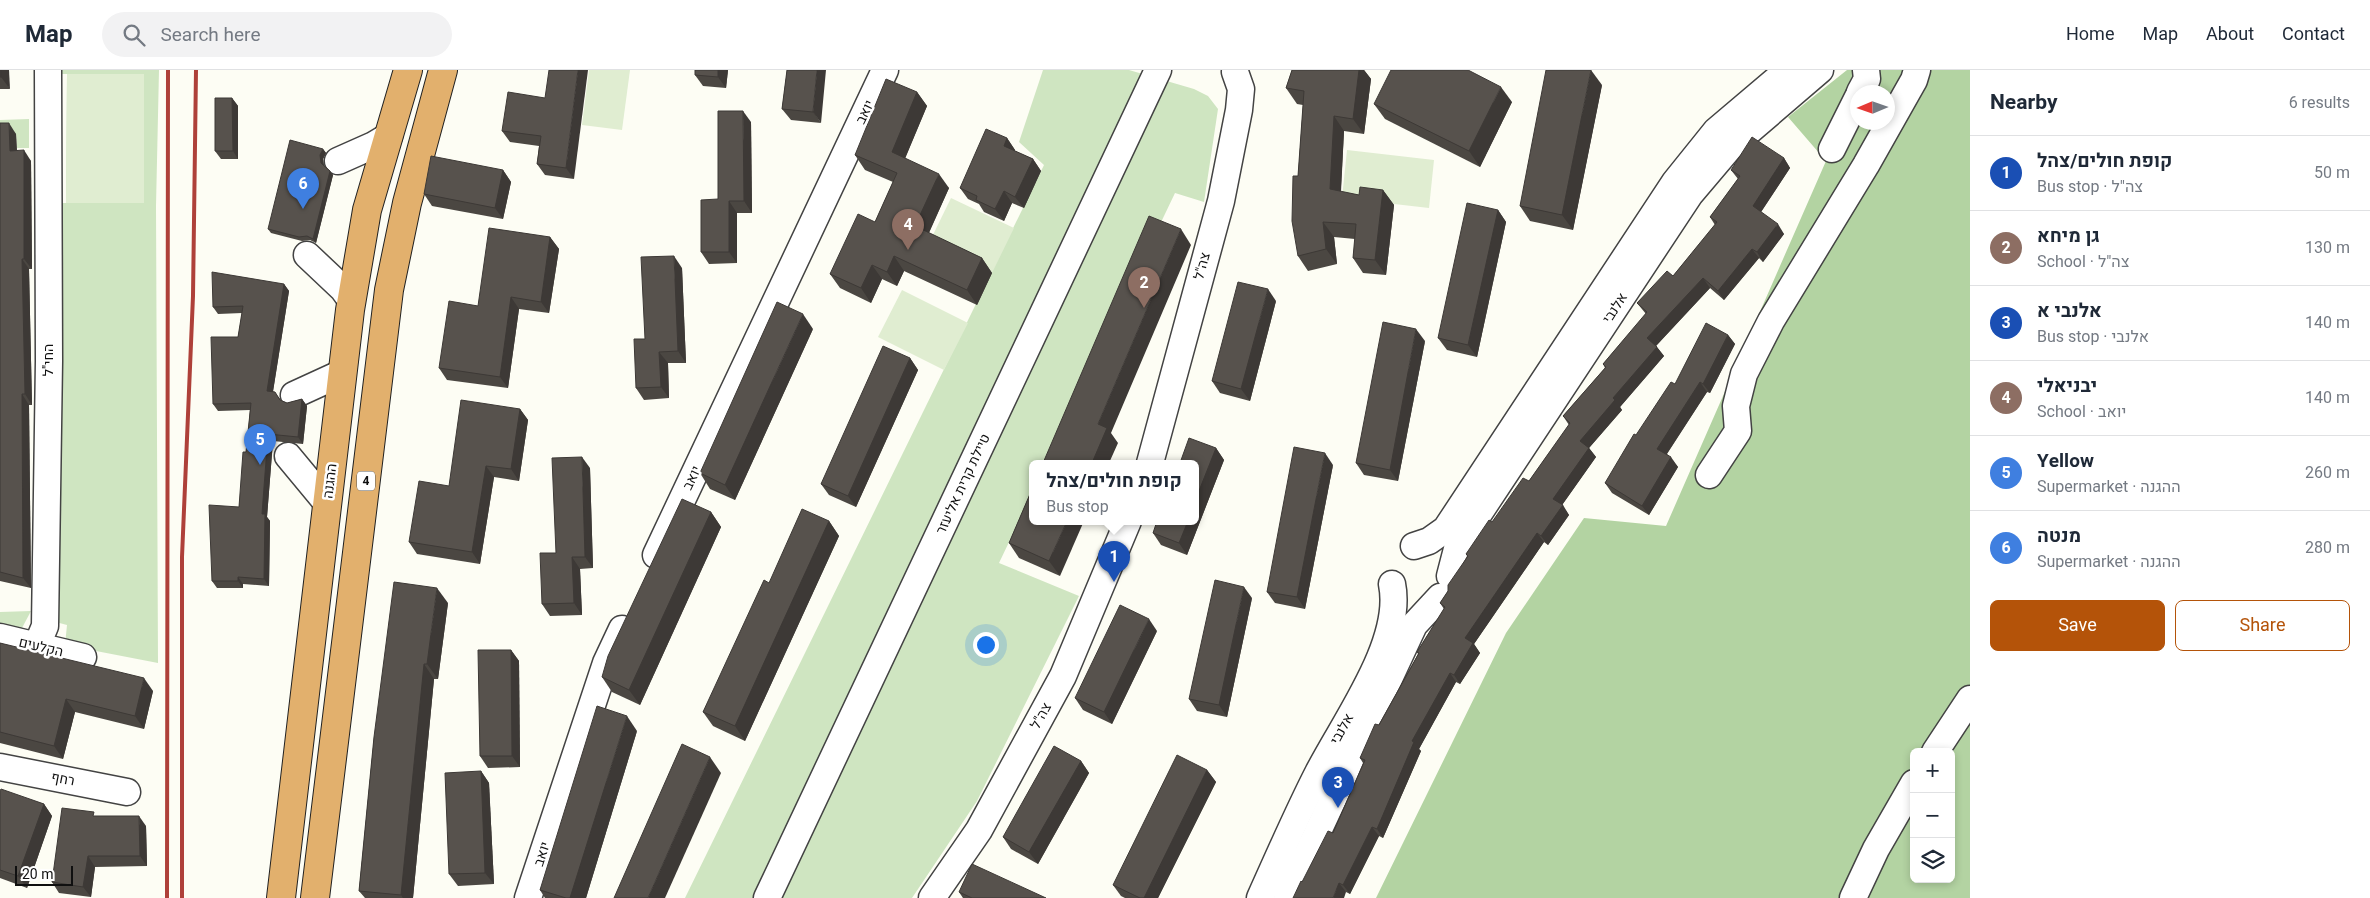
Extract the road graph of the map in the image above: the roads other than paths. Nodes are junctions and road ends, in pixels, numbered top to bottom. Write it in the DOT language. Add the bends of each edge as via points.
graph roads {
  1 [pos="48,70"];
  2 [pos="444,70"];
  3 [pos="885,70"];
  4 [pos="1158,70"];
  5 [pos="1788,70"];
  6 [pos="1820,70"];
  7 [pos="1867,70"];
  8 [pos="1917,70"];
  9 [pos="1232,71"];
  10 [pos="400,78"];
  11 [pos="1864,85"];
  12 [pos="1850,112"];
  13 [pos="389,136"];
  14 [pos="1832,149"];
  15 [pos="338,161"];
  16 [pos="307,255"];
  17 [pos="351,300"];
  18 [pos="342,373"];
  19 [pos="294,395"];
  20 [pos="288,456"];
  21 [pos="1151,460"];
  22 [pos="1709,475"];
  23 [pos="327,503"];
  24 [pos="1126,525"];
  25 [pos="1414,546"];
  26 [pos="647,575"];
  27 [pos="1392,584"];
  28 [pos="1445,586"];
  29 [pos="630,610"];
  30 [pos="0,637"];
  31 [pos="33,645"];
  32 [pos="83,657"];
  33 [pos="1970,699"];
  34 [pos="1938,748"];
  35 [pos="0,767"];
  36 [pos="1910,790"];
  37 [pos="127,792"];
  38 [pos="281,898"];
  39 [pos="315,898"];
  40 [pos="528,898"];
  41 [pos="767,898"];
  42 [pos="932,898"];
  43 [pos="1260,898"];
  44 [pos="1287,898"];
  45 [pos="1853,898"];
  1 -- 31 [label="street, החי\"ל" via="49,361 45,626"];
  2 -- 39 [label="highway, 4" via="407,203 389,290"];
  3 -- 26 [label="street, יואב"];
  4 -- 41 [label="street, טיילת קרית אליעזר"];
  5 -- 25 [label="street, אלנבי" via="1716,132 1675,182 1446,529 1429,541"];
  6 -- 28 [label="street, אלנבי" via="1730,148 1690,194 1458,545"];
  7 -- 11 [label="street"];
  8 -- 22 [label="street" via="1871,157 1771,321 1748,367 1736,406 1738,431"];
  9 -- 21 [label="street, צה\"ל" via="1241,89 1240,110 1221,201"];
  10 -- 13 [label="highway, ההגנה"];
  12 -- 14 [label="street"];
  13 -- 15 [label="street"];
  13 -- 17 [label="highway, ההגנה" via="367,210"];
  16 -- 17 [label="street" via="344,288"];
  17 -- 18 [label="highway, ההגנה"];
  18 -- 19 [label="street"];
  18 -- 23 [label="highway, ההגנה"];
  20 -- 23 [label="street"];
  23 -- 38 [label="highway, ההגנה"];
  24 -- 42 [label="street, צה\"ל" via="1063,676 979,830"];
  25 -- 27 [label="street" via="1395,560"];
  25 -- 28 [label="street" via="1423,545 1439,552 1449,566"];
  27 -- 28 [label="street" via="1397,593 1413,604 1422,605"];
  27 -- 43 [label="street, אלנבי" via="1395,595 1393,618 1378,663 1318,773"];
  28 -- 44 [label="street, אלנבי" via="1414,625"];
  29 -- 40 [label="street, יואב" via="606,664"];
  30 -- 31 [label="street, הקלעים"];
  31 -- 32 [label="street, הקלעים"];
  33 -- 34 [label="street"];
  35 -- 37 [label="street, רחף"];
  36 -- 45 [label="street"];
}
